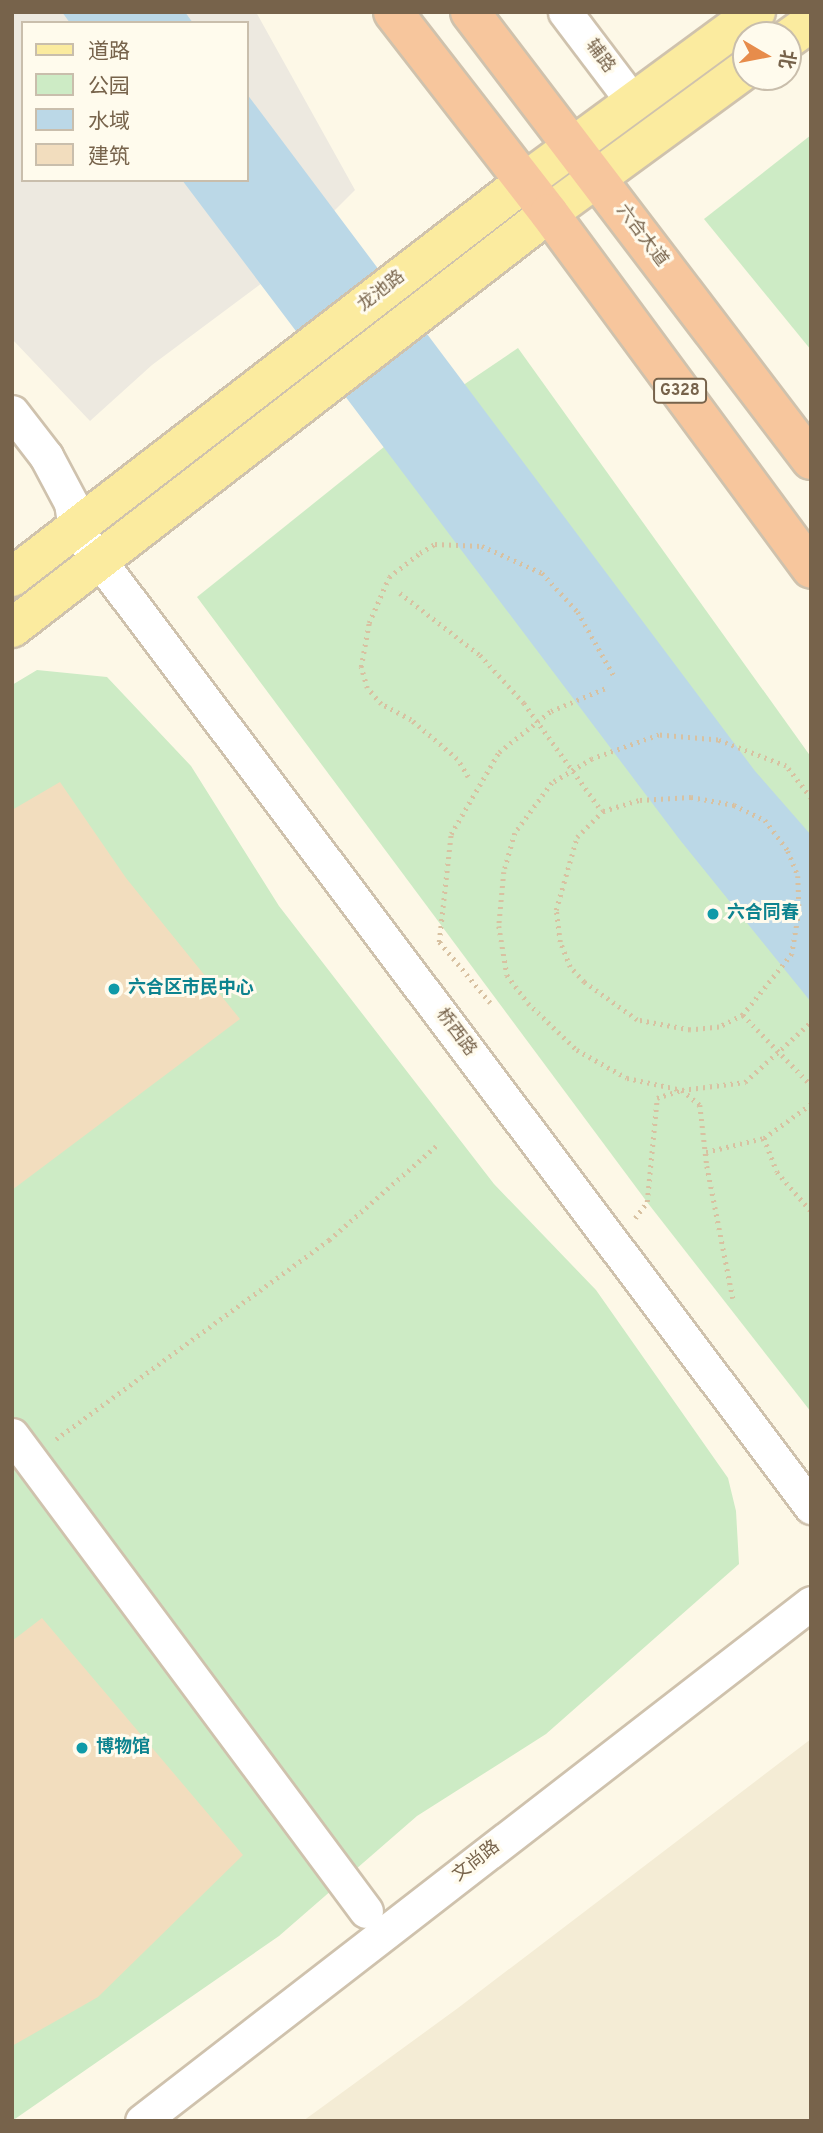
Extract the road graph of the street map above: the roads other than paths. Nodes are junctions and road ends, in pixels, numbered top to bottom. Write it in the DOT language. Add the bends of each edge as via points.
graph roads {
  1 [pos="393,12"];
  2 [pos="470,12"];
  3 [pos="565,12"];
  4 [pos="756,12"];
  5 [pos="732,79"];
  6 [pos="633,102"];
  7 [pos="572,147"];
  8 [pos="597,178"];
  9 [pos="523,183"];
  10 [pos="549,213"];
  11 [pos="12,412"];
  12 [pos="811,460"];
  13 [pos="75,528"];
  14 [pos="99,560"];
  15 [pos="811,569"];
  16 [pos="12,577"];
  17 [pos="12,628"];
  18 [pos="12,1435"];
  19 [pos="811,1507"];
  20 [pos="811,1603"];
  21 [pos="366,1911"];
  22 [pos="142,2121"];
  1 -- 9 [label="highway, G328"];
  2 -- 7 [label="highway, 六合大道"];
  3 -- 6 [label="street, 辅路"];
  4 -- 6 [label="main road, 龙池路"];
  5 -- 8 [label="main road"];
  6 -- 7 [label="main road, 龙池路"];
  7 -- 8 [label="highway, 六合大道"];
  7 -- 9 [label="main road, 龙池路"];
  8 -- 10 [label="main road"];
  8 -- 12 [label="highway, 六合大道"];
  9 -- 10 [label="highway, G328"];
  9 -- 13 [label="main road, 龙池路"];
  10 -- 14 [label="main road"];
  10 -- 15 [label="highway, G328"];
  11 -- 13 [label="street" via="46,456 71,503"];
  13 -- 14 [label="street, 桥西路"];
  13 -- 16 [label="main road, 龙池路"];
  14 -- 17 [label="main road"];
  14 -- 19 [label="street, 桥西路"];
  18 -- 21 [label="street"];
  20 -- 22 [label="street, 文尚路"];
}
